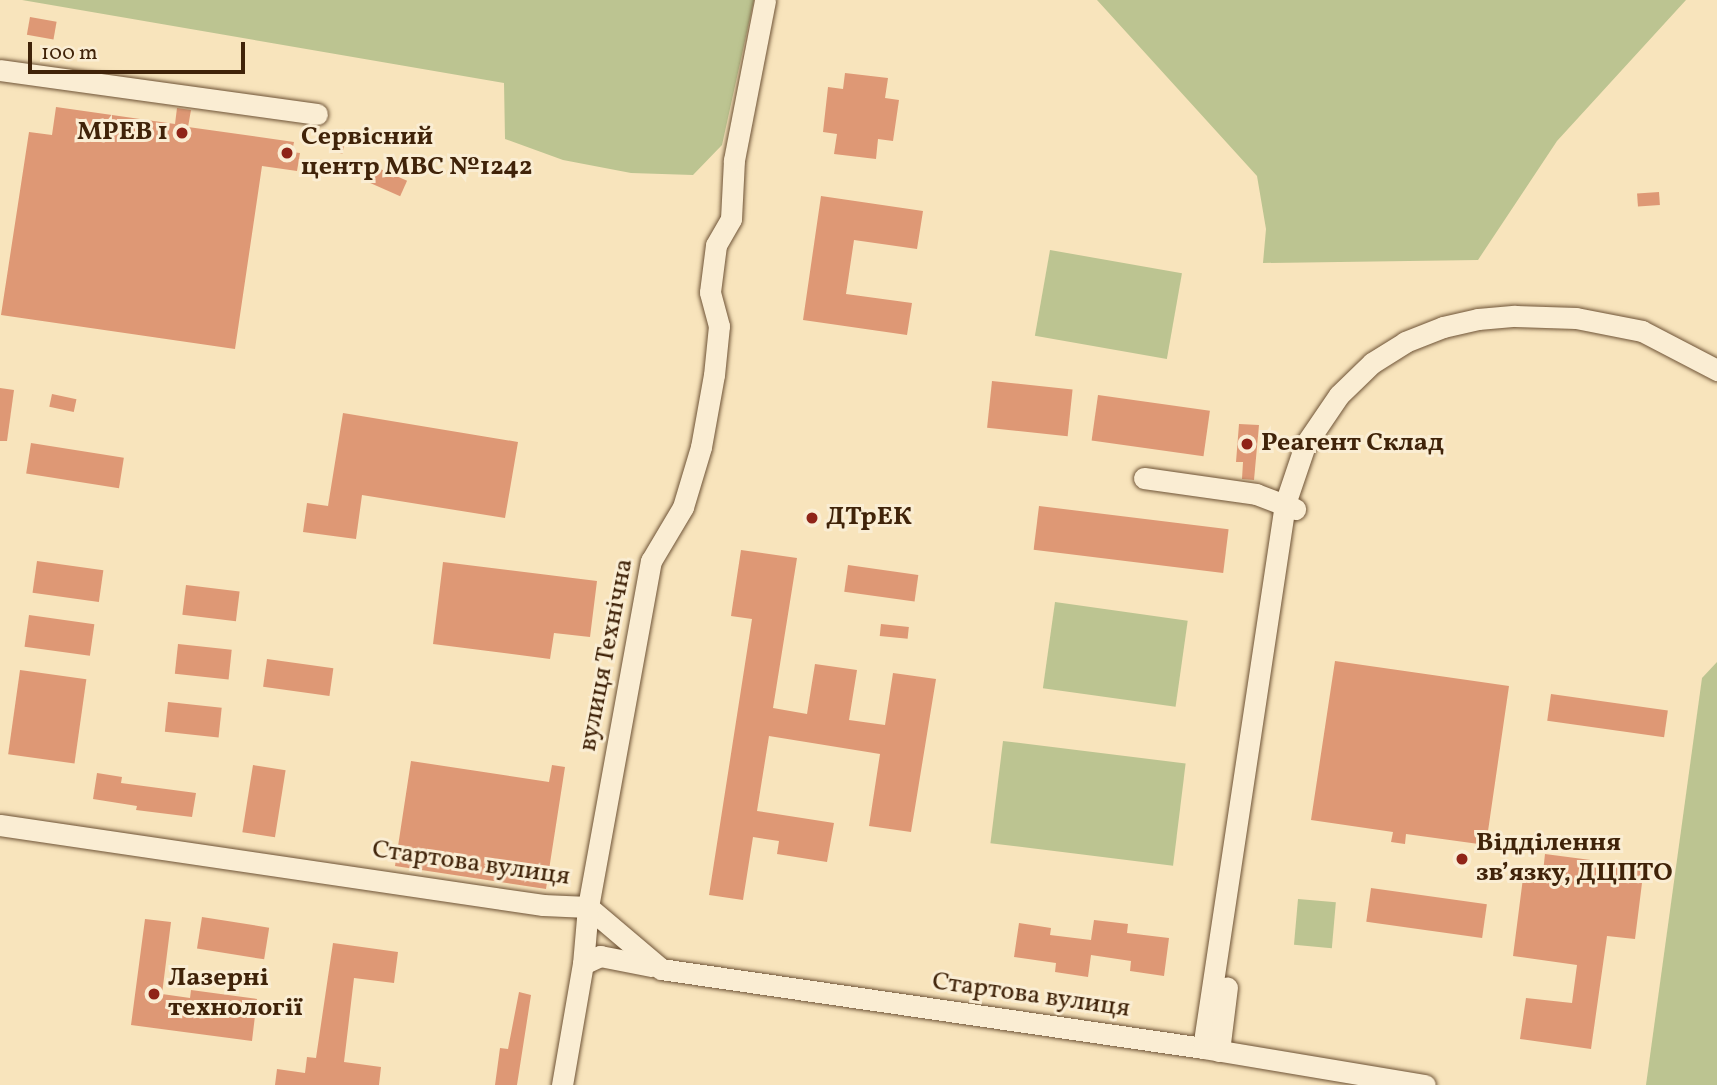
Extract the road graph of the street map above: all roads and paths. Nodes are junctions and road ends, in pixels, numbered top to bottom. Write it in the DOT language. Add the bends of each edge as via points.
graph roads {
  1 [pos="765,0"];
  2 [pos="0,70"];
  3 [pos="317,114"];
  4 [pos="1717,370"];
  5 [pos="1307,472"];
  6 [pos="1144,478"];
  7 [pos="1291,507"];
  8 [pos="0,825"];
  9 [pos="588,907"];
  10 [pos="583,964"];
  11 [pos="661,969"];
  12 [pos="1211,1049"];
  13 [pos="562,1085"];
  14 [pos="1425,1085"];
  1 -- 9 [label="street, вулиця Технічна" via="734,160 731,219 716,245 710,292 719,326 701,447 683,508 651,561"];
  2 -- 3 [label="street"];
  4 -- 7 [label="street" via="1642,331 1601,321 1515,316 1443,327 1405,342 1372,363 1339,395 1305,445"];
  5 -- 7 [label="street"];
  6 -- 7 [label="street" via="1256,494"];
  7 -- 12 [label="street"];
  8 -- 9 [label="street, Стартова вулиця" via="543,905"];
  9 -- 10 [label="street, вулиця Технічна"];
  9 -- 11 [label="street, Стартова вулиця"];
  10 -- 11 [label="street" via="600,956"];
  10 -- 13 [label="street, вулиця Технічна"];
  11 -- 12 [label="street, Стартова вулиця"];
  12 -- 14 [label="street, Стартова вулиця"];
}
